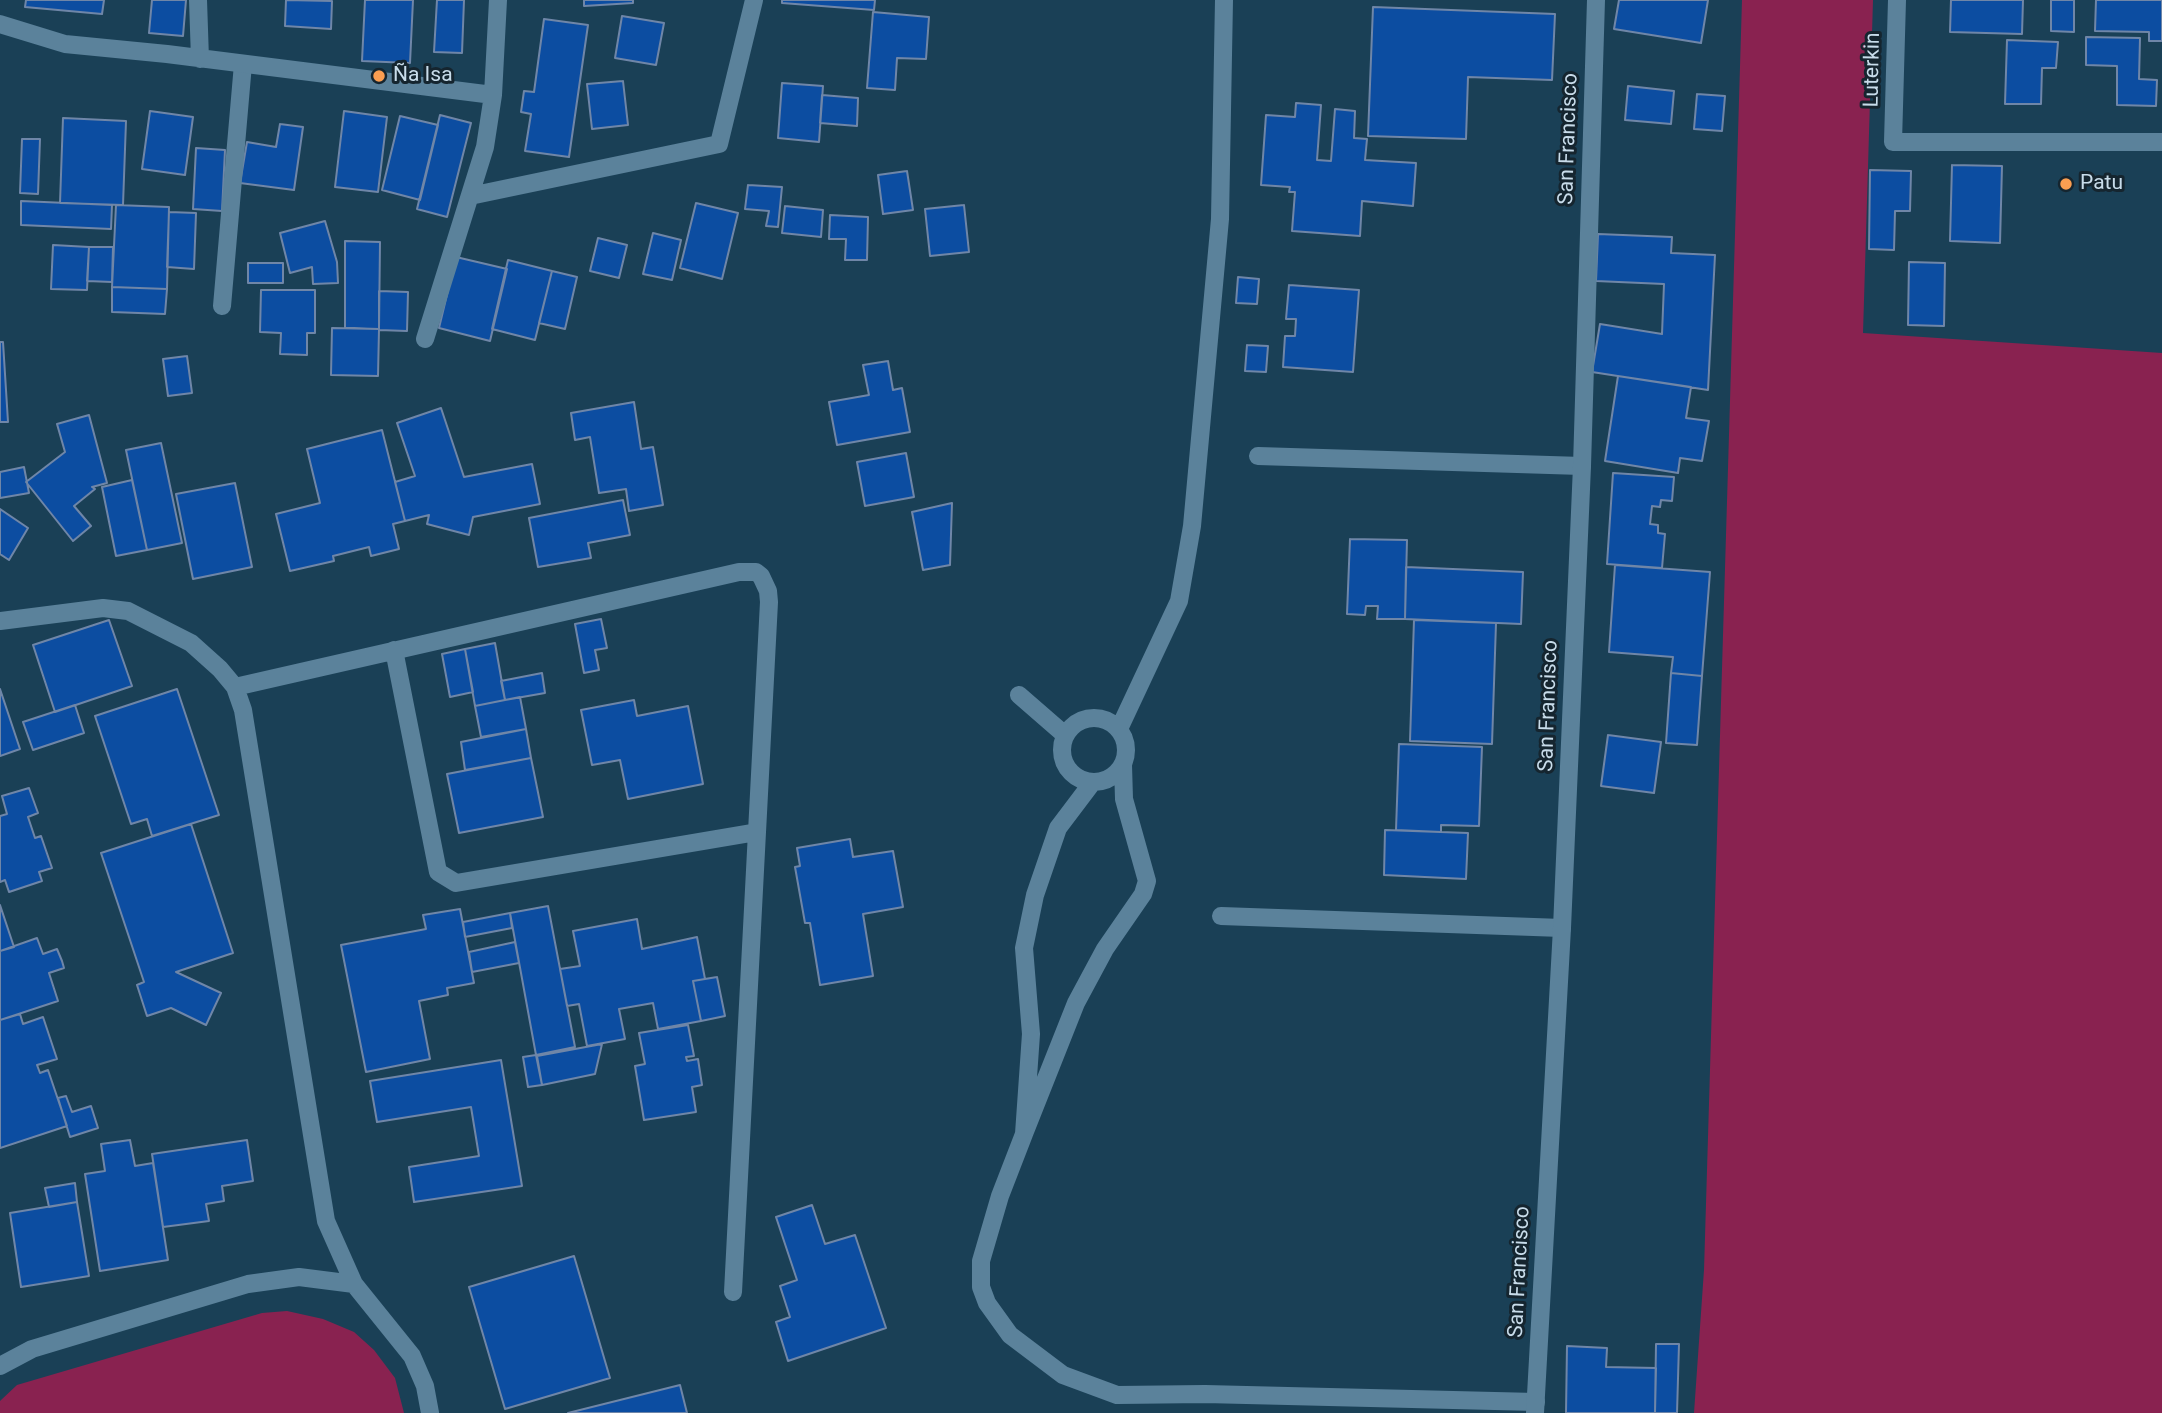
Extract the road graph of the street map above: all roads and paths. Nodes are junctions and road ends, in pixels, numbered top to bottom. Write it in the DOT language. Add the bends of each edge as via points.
graph roads {
  1 [pos="198,0"];
  2 [pos="498,0"];
  3 [pos="754,0"];
  4 [pos="1224,0"];
  5 [pos="1596,0"];
  6 [pos="1897,0"];
  7 [pos="0,24"];
  8 [pos="200,58"];
  9 [pos="243,64"];
  10 [pos="493,96"];
  11 [pos="2162,142"];
  12 [pos="470,196"];
  13 [pos="222,306"];
  14 [pos="425,339"];
  15 [pos="1258,456"];
  16 [pos="1582,466"];
  17 [pos="0,621"];
  18 [pos="394,650"];
  19 [pos="235,687"];
  20 [pos="1019,695"];
  21 [pos="1119,729"];
  22 [pos="1065,735"];
  23 [pos="1123,765"];
  24 [pos="1092,783"];
  25 [pos="757,832"];
  26 [pos="1221,916"];
  27 [pos="1562,928"];
  28 [pos="1024,1134"];
  29 [pos="354,1284"];
  30 [pos="733,1292"];
  31 [pos="0,1366"];
  32 [pos="1535,1408"];
  33 [pos="430,1413"];
  1 -- 8 [label="street"];
  2 -- 10 [label="street"];
  3 -- 12 [label="street" via="719,144"];
  4 -- 21 [label="street" via="1220,219 1192,526 1179,601"];
  5 -- 16 [label="street, San Francisco"];
  6 -- 11 [label="street, Luterkin" via="1894,142"];
  7 -- 8 [label="street" via="65,44"];
  8 -- 9 [label="street"];
  9 -- 10 [label="street"];
  9 -- 13 [label="street"];
  10 -- 12 [label="street" via="485,148"];
  12 -- 14 [label="street"];
  15 -- 16 [label="street"];
  16 -- 27 [label="street, San Francisco"];
  17 -- 19 [label="street" via="103,608 128,611 191,643"];
  18 -- 19 [label="street"];
  18 -- 25 [label="street" via="438,872 456,883"];
  18 -- 25 [label="street" via="739,572 756,572 766,583 769,602"];
  19 -- 29 [label="street" via="243,710 326,1221"];
  20 -- 22 [label="street"];
  21 -- 22 [label="street" via="1109,721 1084,719"];
  21 -- 23 [label="street" via="1125,740"];
  22 -- 24 [label="street" via="1063,760 1069,771"];
  23 -- 24 [label="street" via="1115,775"];
  23 -- 28 [label="street" via="1124,799 1147,881 1076,1003"];
  24 -- 28 [label="street" via="1058,828 1035,895 1024,948 1031,1034"];
  25 -- 30 [label="street"];
  26 -- 27 [label="street"];
  27 -- 32 [label="street, San Francisco"];
  28 -- 32 [label="street" via="981,1261 981,1287 1010,1335 1063,1375 1117,1395 1205,1394"];
  29 -- 31 [label="street" via="299,1278 248,1284 32,1349"];
  29 -- 33 [label="street" via="412,1356"];
}
